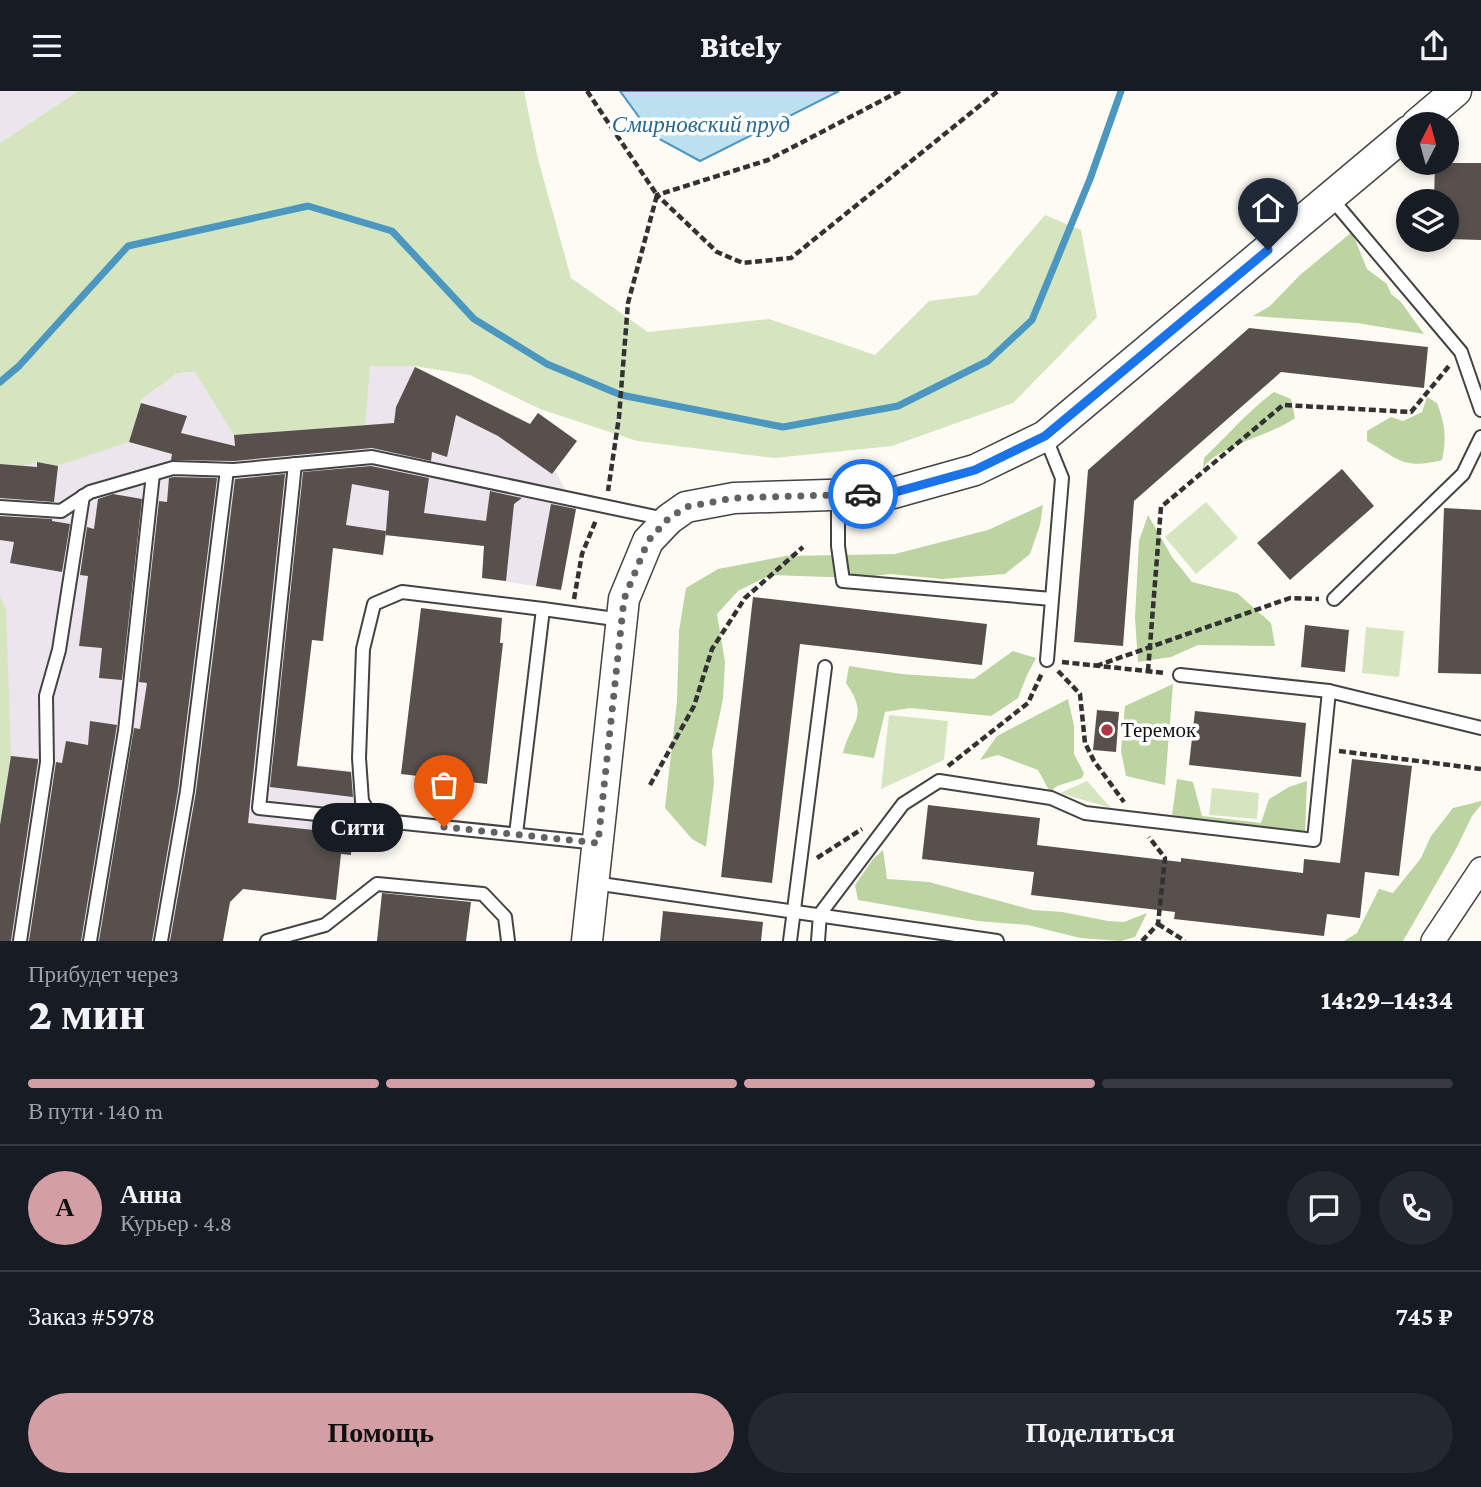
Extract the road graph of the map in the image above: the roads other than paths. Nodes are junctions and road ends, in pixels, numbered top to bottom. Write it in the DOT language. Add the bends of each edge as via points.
graph roads {
  1 [pos="1456,91"];
  2 [pos="1431,112"];
  3 [pos="1396,142"];
  4 [pos="1331,198"];
  5 [pos="1481,410"];
  6 [pos="1045,436"];
  7 [pos="1481,437"];
  8 [pos="295,464"];
  9 [pos="1475,464"];
  10 [pos="227,470"];
  11 [pos="153,474"];
  12 [pos="838,495"];
  13 [pos="83,496"];
  14 [pos="0,507"];
  15 [pos="668,519"];
  16 [pos="1052,599"];
  17 [pos="1334,599"];
  18 [pos="543,609"];
  19 [pos="622,620"];
  20 [pos="1047,660"];
  21 [pos="825,667"];
  22 [pos="1180,675"];
  23 [pos="1329,691"];
  24 [pos="1481,728"];
  25 [pos="372,819"];
  26 [pos="516,834"];
  27 [pos="598,843"];
  28 [pos="1481,869"];
  29 [pos="593,883"];
  30 [pos="793,911"];
  31 [pos="820,914"];
  32 [pos="20,941"];
  33 [pos="90,941"];
  34 [pos="161,941"];
  35 [pos="267,941"];
  36 [pos="508,941"];
  37 [pos="587,941"];
  38 [pos="790,941"];
  39 [pos="818,941"];
  40 [pos="997,941"];
  41 [pos="1433,941"];
  1 -- 2 [label="street"];
  3 -- 4 [label="street"];
  4 -- 5 [label="lane" via="1461,352"];
  4 -- 6 [label="street"];
  6 -- 12 [label="street" via="975,470 892,493"];
  6 -- 16 [label="lane" via="1062,478"];
  7 -- 9 [label="lane"];
  8 -- 10 [label="lane"];
  8 -- 15 [label="lane" via="372,457"];
  8 -- 25 [label="lane" via="259,808"];
  9 -- 17 [label="lane"];
  10 -- 11 [label="lane" via="173,468"];
  10 -- 34 [label="lane" via="187,791"];
  11 -- 13 [label="lane"];
  11 -- 33 [label="lane" via="125,731"];
  12 -- 15 [label="street" via="734,498 686,507"];
  12 -- 16 [label="lane" via="843,582"];
  13 -- 14 [label="lane" via="61,511"];
  13 -- 32 [label="lane" via="59,650 46,696 47,762"];
  15 -- 19 [label="street" via="648,541 624,599"];
  16 -- 20 [label="lane"];
  18 -- 19 [label="lane"];
  18 -- 25 [label="lane" via="402,592 374,604 363,649 359,758 362,801"];
  18 -- 26 [label="lane"];
  19 -- 27 [label="street"];
  21 -- 30 [label="lane"];
  22 -- 23 [label="lane"];
  23 -- 24 [label="lane"];
  23 -- 31 [label="lane" via="1314,840 1085,813 1051,798 939,781 903,804"];
  25 -- 26 [label="lane"];
  26 -- 27 [label="lane"];
  27 -- 29 [label="street"];
  28 -- 41 [label="street"];
  29 -- 30 [label="lane"];
  29 -- 37 [label="street"];
  30 -- 31 [label="lane"];
  30 -- 38 [label="lane"];
  31 -- 39 [label="lane"];
  31 -- 40 [label="lane"];
  35 -- 36 [label="lane" via="325,925 377,884 484,894 505,917"];
}
